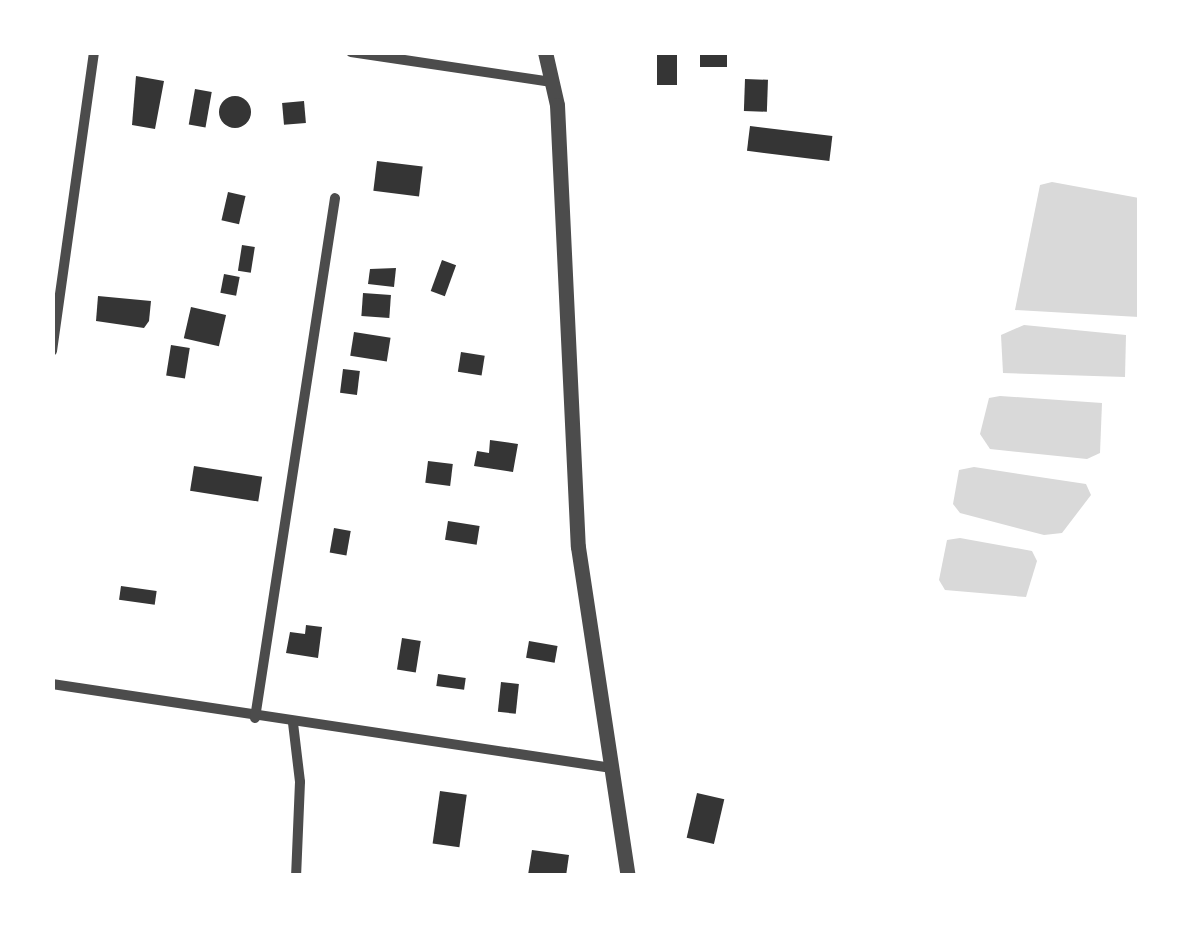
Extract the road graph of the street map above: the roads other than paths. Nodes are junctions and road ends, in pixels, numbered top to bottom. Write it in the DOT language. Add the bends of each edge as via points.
graph roads {
  1 [pos="94,52"];
  2 [pos="350,52"];
  3 [pos="545,52"];
  4 [pos="552,82"];
  5 [pos="335,198"];
  6 [pos="52,350"];
  7 [pos="52,684"];
  8 [pos="255,718"];
  9 [pos="293,723"];
  10 [pos="612,768"];
  11 [pos="296,876"];
  12 [pos="628,876"];
  1 -- 6 [label="street"];
  2 -- 4 [label="street"];
  3 -- 4 [label="street"];
  4 -- 10 [label="street" via="578,547"];
  5 -- 8 [label="street"];
  7 -- 8 [label="street"];
  8 -- 9 [label="street"];
  9 -- 10 [label="street"];
  9 -- 11 [label="street" via="300,782"];
  10 -- 12 [label="street"];
}
